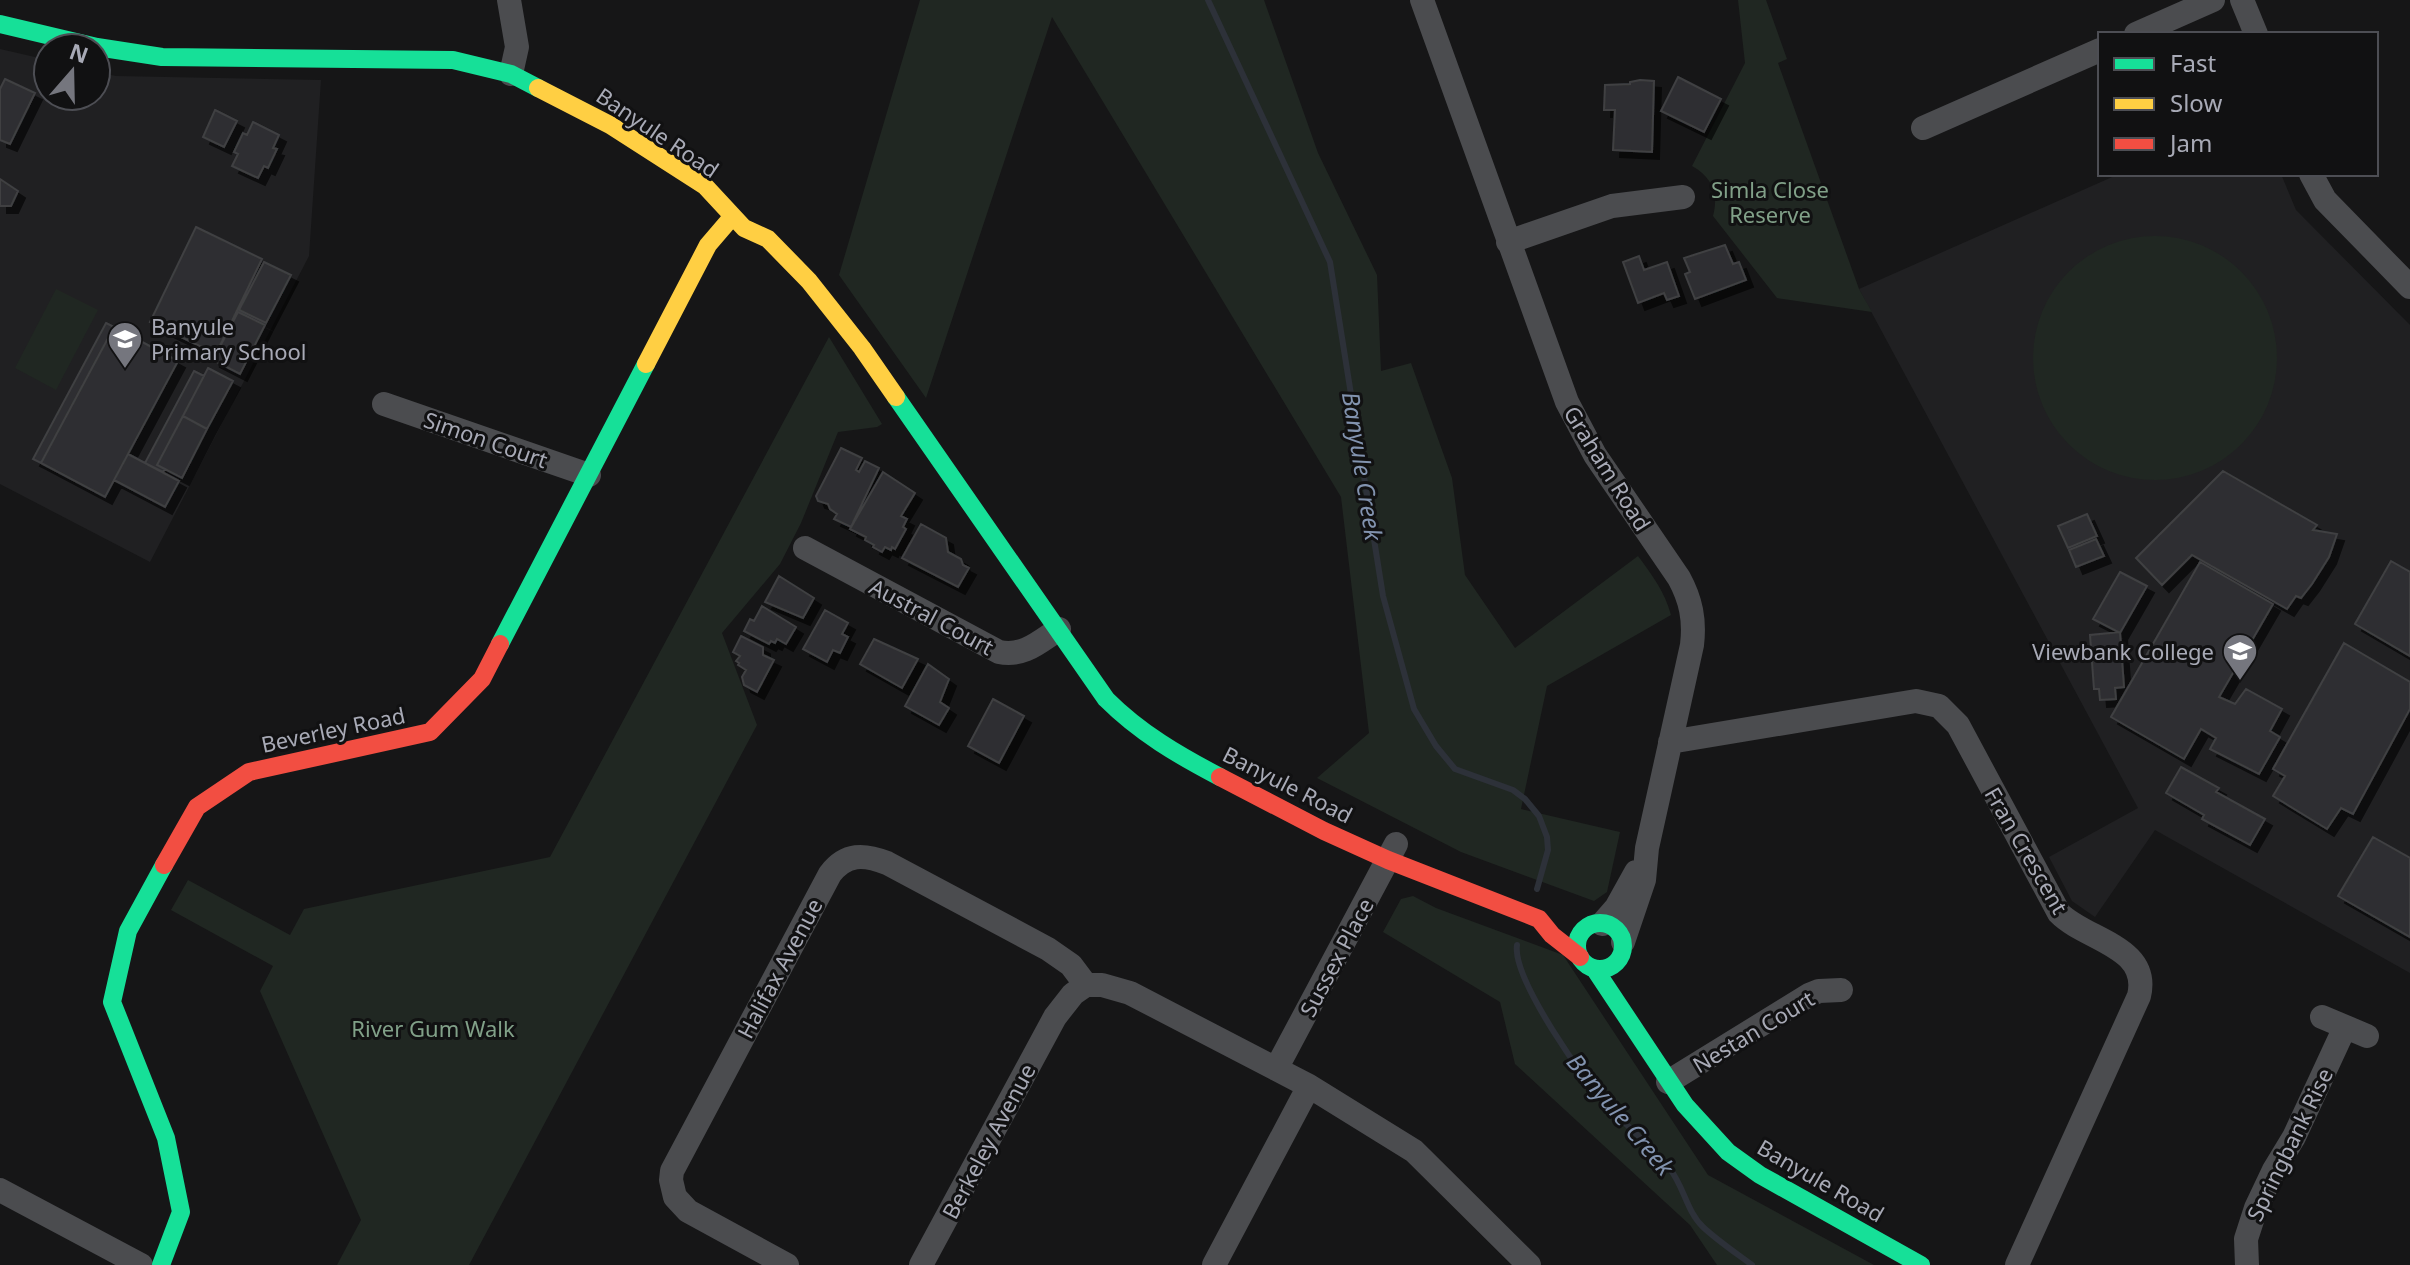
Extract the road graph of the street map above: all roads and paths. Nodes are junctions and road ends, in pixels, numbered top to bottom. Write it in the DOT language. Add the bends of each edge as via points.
graph roads {
  1 [pos="509,0"];
  2 [pos="1422,0"];
  3 [pos="2213,0"];
  4 [pos="2242,0"];
  5 [pos="0,24"];
  6 [pos="2141,32"];
  7 [pos="2255,32"];
  8 [pos="2098,51"];
  9 [pos="511,74"];
  10 [pos="1923,128"];
  11 [pos="2312,176"];
  12 [pos="1683,197"];
  13 [pos="732,217"];
  14 [pos="1508,242"];
  15 [pos="2410,287"];
  16 [pos="384,404"];
  17 [pos="589,475"];
  18 [pos="805,548"];
  19 [pos="1059,629"];
  20 [pos="1078,655"];
  21 [pos="1670,742"];
  22 [pos="1213,752"];
  23 [pos="1314,806"];
  24 [pos="1390,848"];
  25 [pos="1647,848"];
  26 [pos="1539,919"];
  27 [pos="1597,924"];
  28 [pos="1622,950"];
  29 [pos="1587,962"];
  30 [pos="1080,977"];
  31 [pos="1841,990"];
  32 [pos="2345,1027"];
  33 [pos="1647,1050"];
  34 [pos="1276,1069"];
  35 [pos="1668,1082"];
  36 [pos="1309,1086"];
  37 [pos="0,1190"];
  38 [pos="141,1265"];
  39 [pos="161,1265"];
  40 [pos="787,1265"];
  41 [pos="921,1265"];
  42 [pos="1214,1265"];
  43 [pos="1529,1265"];
  44 [pos="1921,1265"];
  45 [pos="2017,1265"];
  46 [pos="2247,1265"];
  1 -- 9 [label="street" via="517,47"];
  2 -- 14 [label="street, Graham Road"];
  3 -- 6 [label="street"];
  4 -- 7 [label="street"];
  5 -- 9 [label="street, Banyule Road" via="162,57 453,60"];
  8 -- 10 [label="street"];
  9 -- 13 [label="street, Banyule Road" via="610,125 705,186"];
  11 -- 15 [label="street" via="2325,200"];
  12 -- 14 [label="street" via="1612,206"];
  13 -- 17 [label="street, Beverley Road" via="708,245"];
  13 -- 19 [label="street, Banyule Road" via="768,239 839,317"];
  14 -- 21 [label="street, Graham Road" via="1580,429 1690,601 1692,645"];
  16 -- 17 [label="street, Simon Court"];
  17 -- 39 [label="street, Beverley Road" via="482,679 430,732 249,772 197,807 149,890 128,931 112,1002 166,1138 181,1212"];
  18 -- 19 [label="street, Austral Court" via="999,652 1023,652"];
  19 -- 20 [label="street, Banyule Road"];
  20 -- 22 [label="street, Banyule Road" via="1143,713"];
  20 -- 24 [label="street, Banyule Road" via="1106,699 1148,737 1324,831"];
  21 -- 25 [label="street, Graham Road"];
  21 -- 45 [label="street, Fran Crescent" via="1923,700 1939,706 1958,725 2059,913 2135,964 2142,985 2139,996"];
  23 -- 24 [label="street" via="1336,824"];
  24 -- 26 [label="street, Banyule Road"];
  24 -- 34 [label="street, Sussex Place"];
  25 -- 27 [label="street, Graham Road" via="1627,890"];
  25 -- 28 [label="street, Graham Road" via="1644,880"];
  26 -- 27 [label="street, Banyule Road"];
  26 -- 29 [label="street, Banyule Road"];
  27 -- 28 [label="street" via="1616,929"];
  27 -- 29 [label="street" via="1580,934"];
  28 -- 29 [label="street" via="1609,967"];
  28 -- 33 [label="street, Banyule Road"];
  29 -- 33 [label="street, Banyule Road"];
  30 -- 34 [label="street, Halifax Avenue" via="1083,967 1102,971 1130,993"];
  30 -- 40 [label="street, Halifax Avenue" via="1048,949 887,863 864,856 837,865 672,1171 675,1197 688,1211"];
  30 -- 41 [label="street, Berkeley Avenue"];
  31 -- 35 [label="street, Nestan Court" via="1809,995"];
  32 -- 46 [label="street, Springbank Rise" via="2256,1208 2246,1239"];
  33 -- 35 [label="street, Banyule Road"];
  34 -- 36 [label="street, Halifax Avenue"];
  35 -- 44 [label="street, Banyule Road" via="1698,1122 1743,1163"];
  36 -- 42 [label="street"];
  36 -- 43 [label="street, Halifax Avenue" via="1426,1160"];
  37 -- 38 [label="street"];
}
